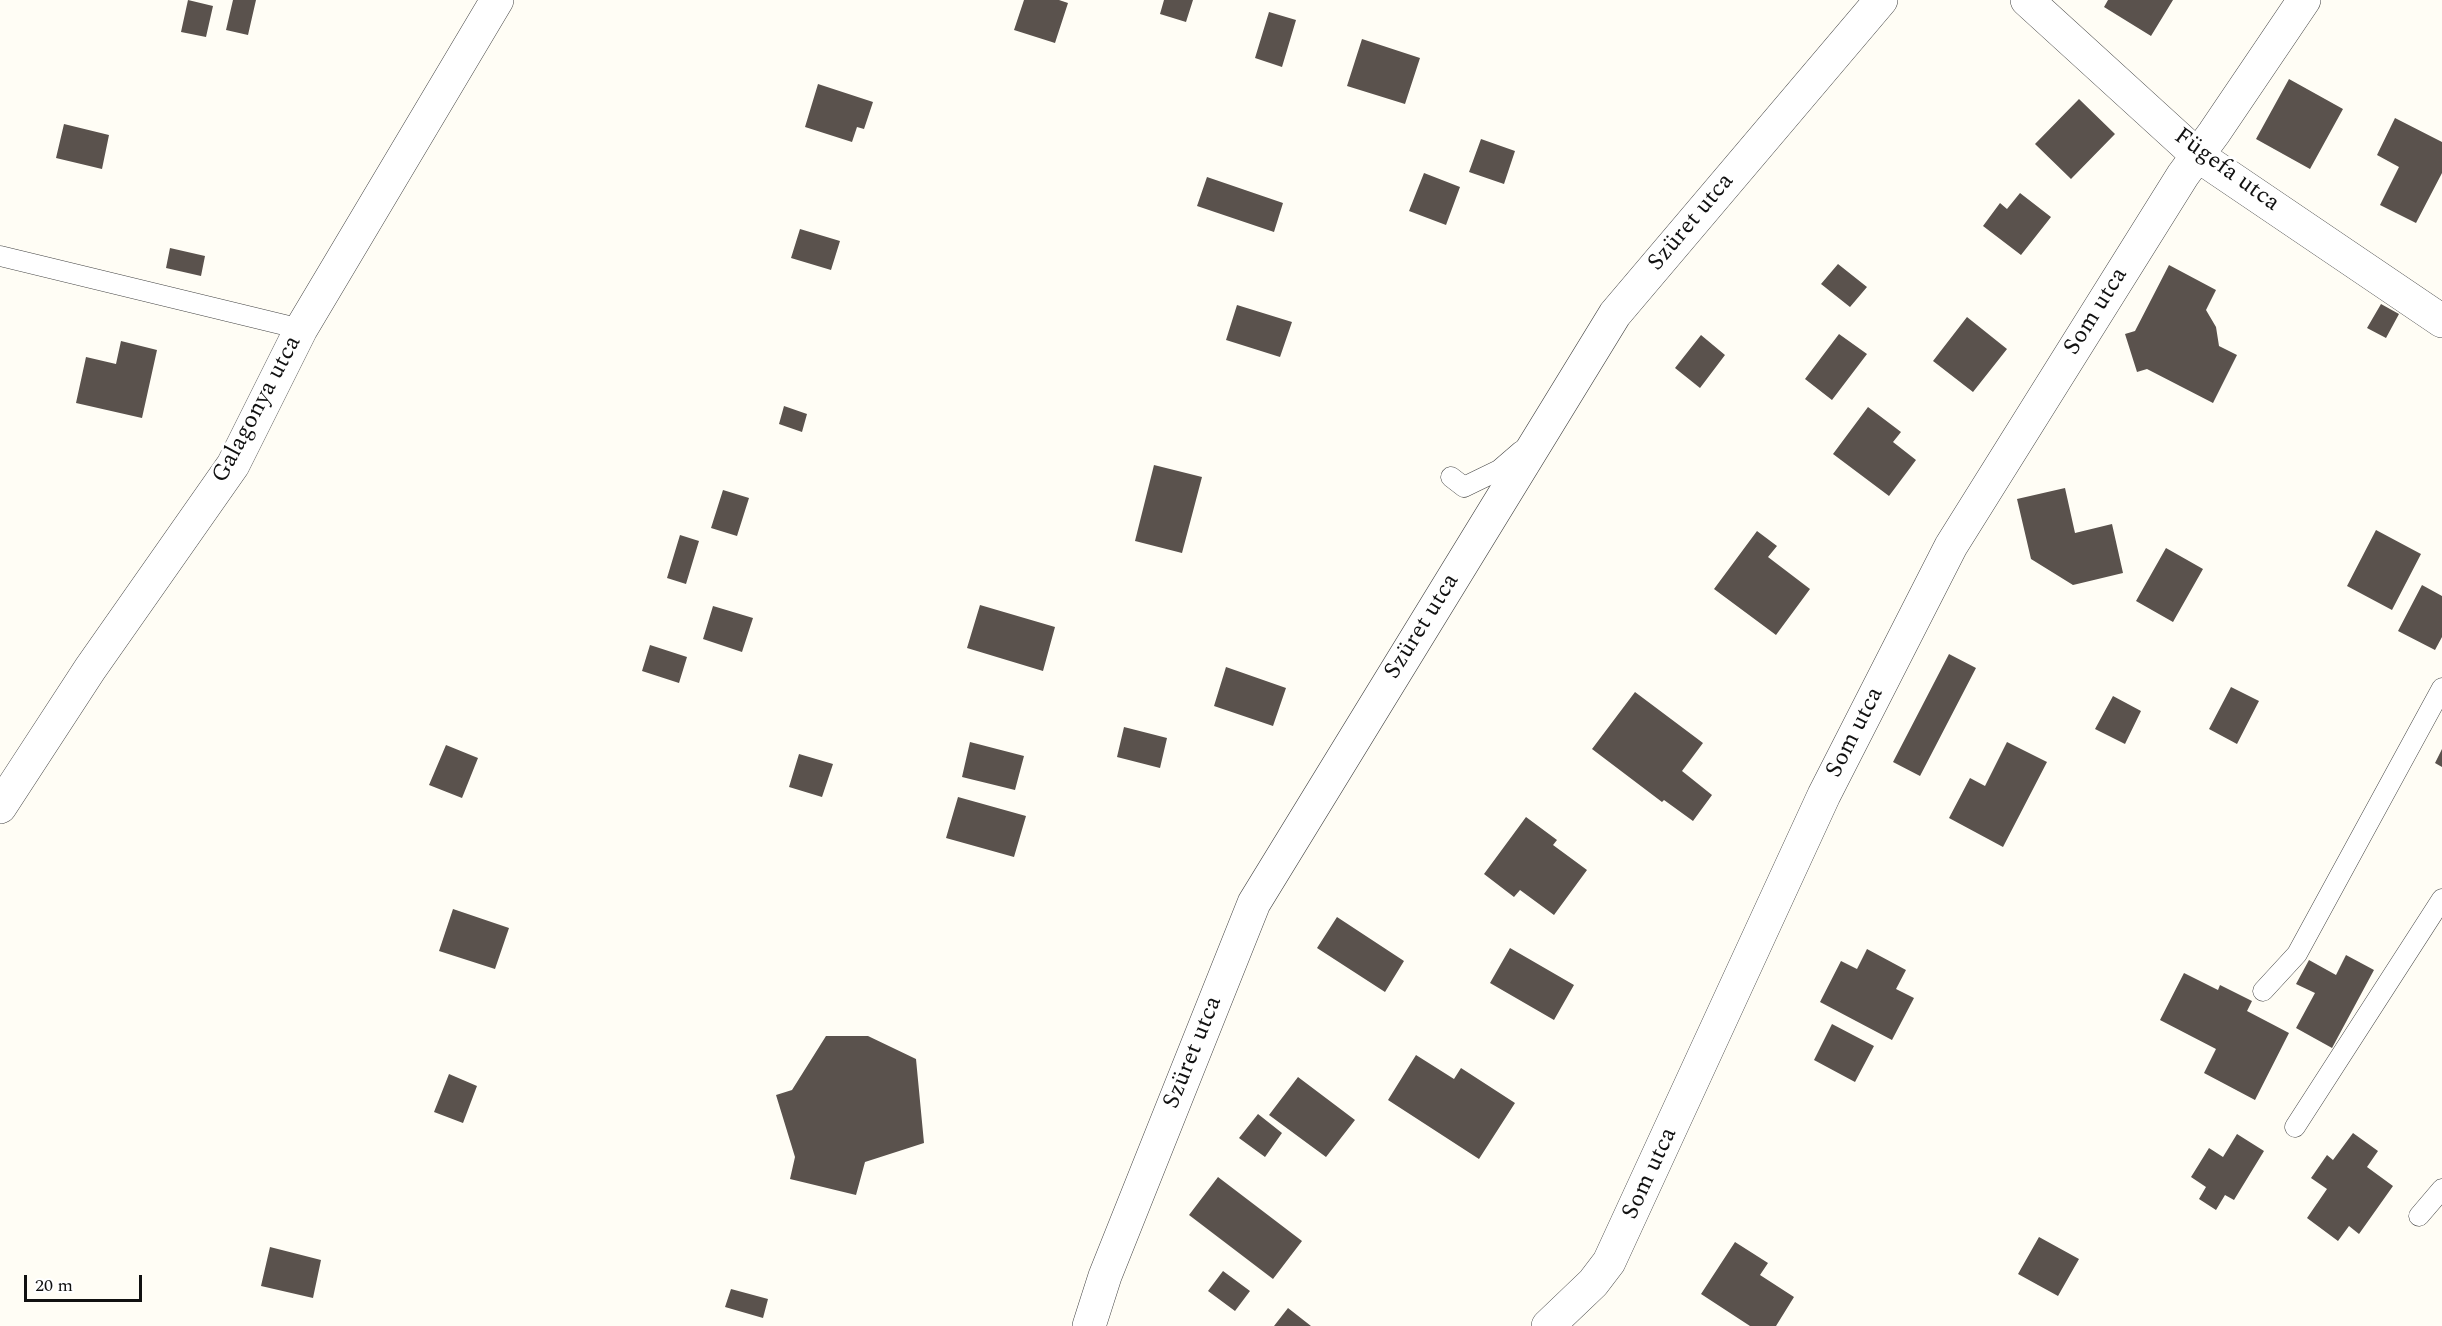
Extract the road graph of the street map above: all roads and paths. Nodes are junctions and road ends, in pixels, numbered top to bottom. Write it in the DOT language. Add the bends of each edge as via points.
graph roads {
  1 [pos="497,0"];
  2 [pos="1881,0"];
  3 [pos="2026,0"];
  4 [pos="2304,0"];
  5 [pos="2197,155"];
  6 [pos="0,256"];
  7 [pos="2442,321"];
  8 [pos="301,329"];
  9 [pos="1541,434"];
  10 [pos="1451,477"];
  11 [pos="2442,688"];
  12 [pos="0,807"];
  13 [pos="2442,900"];
  14 [pos="2263,991"];
  15 [pos="2295,1127"];
  16 [pos="2442,1189"];
  17 [pos="2419,1216"];
  18 [pos="1089,1326"];
  19 [pos="1548,1326"];
  1 -- 8 [label="street, Galagonya utca"];
  2 -- 9 [label="street, Szüret utca" via="1615,314"];
  3 -- 5 [label="street, Fügefa utca"];
  4 -- 5 [label="street, Som utca"];
  5 -- 7 [label="street, Fügefa utca"];
  5 -- 19 [label="street, Som utca" via="1951,546 1824,795 1609,1262"];
  6 -- 8 [label="lane"];
  8 -- 12 [label="street, Galagonya utca" via="233,465 90,669"];
  9 -- 10 [label="lane" via="1499,470 1464,487"];
  9 -- 18 [label="street, Szüret utca" via="1254,903 1105,1276"];
  11 -- 14 [label="lane" via="2297,954"];
  13 -- 15 [label="lane"];
  16 -- 17 [label="lane"];
}
